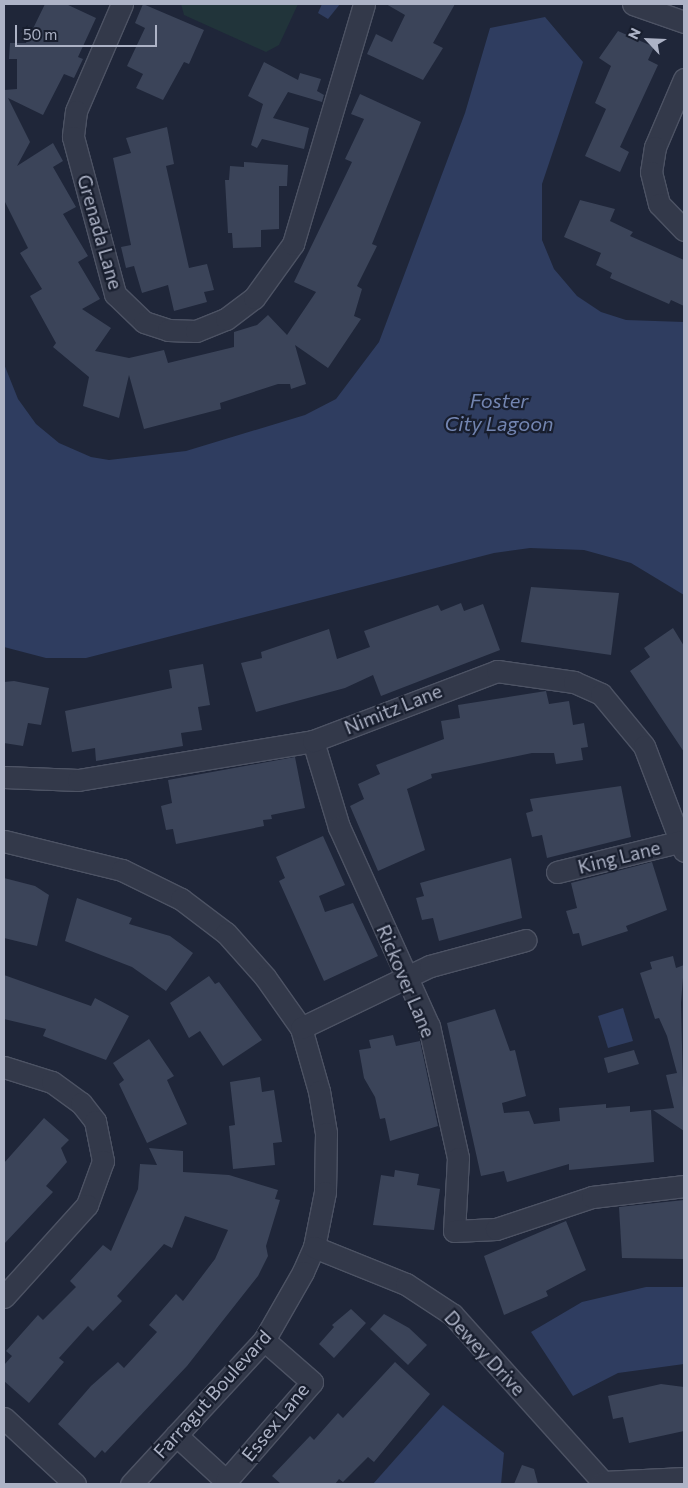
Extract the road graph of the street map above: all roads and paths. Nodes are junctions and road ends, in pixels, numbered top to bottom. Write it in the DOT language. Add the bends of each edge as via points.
graph roads {
  1 [pos="122,4"];
  2 [pos="364,4"];
  3 [pos="633,4"];
  4 [pos="684,22"];
  5 [pos="684,79"];
  6 [pos="684,230"];
  7 [pos="313,741"];
  8 [pos="4,777"];
  9 [pos="4,841"];
  10 [pos="683,846"];
  11 [pos="557,872"];
  12 [pos="526,940"];
  13 [pos="408,978"];
  14 [pos="301,1028"];
  15 [pos="4,1067"];
  16 [pos="684,1186"];
  17 [pos="314,1247"];
  18 [pos="4,1297"];
  19 [pos="264,1340"];
  20 [pos="4,1418"];
  21 [pos="176,1435"];
  22 [pos="684,1478"];
  23 [pos="603,1483"];
  24 [pos="75,1484"];
  25 [pos="131,1484"];
  1 -- 2 [label="street, Grenada Lane" via="76,111 73,138 116,294 144,322 168,330 196,331 226,320 254,298 293,244"];
  3 -- 4 [label="street"];
  5 -- 6 [label="street" via="656,147 651,172 659,204"];
  7 -- 8 [label="street, Nimitz Lane" via="78,780"];
  7 -- 10 [label="street, Nimitz Lane" via="476,675 497,671 574,682 601,694 644,746"];
  7 -- 13 [label="street, Rickover Lane" via="339,827"];
  9 -- 14 [label="street" via="122,870 181,899 226,933 265,977"];
  10 -- 11 [label="street, King Lane"];
  12 -- 13 [label="street" via="430,966"];
  13 -- 14 [label="street"];
  13 -- 16 [label="street, Rickover Lane" via="430,1026 458,1158 454,1231 496,1229 592,1197"];
  14 -- 17 [label="street, Farragut Boulevard" via="326,1133 325,1192"];
  15 -- 18 [label="street" via="52,1082 81,1103 95,1120 103,1161 87,1205"];
  17 -- 19 [label="street, Farragut Boulevard"];
  17 -- 23 [label="street, Dewey Drive" via="406,1284 453,1315"];
  19 -- 21 [label="street, Farragut Boulevard"];
  19 -- 21 [label="street, Essex Lane" via="312,1382 226,1481"];
  20 -- 24 [label="street"];
  21 -- 25 [label="street, Farragut Boulevard"];
  22 -- 23 [label="street"];
}
